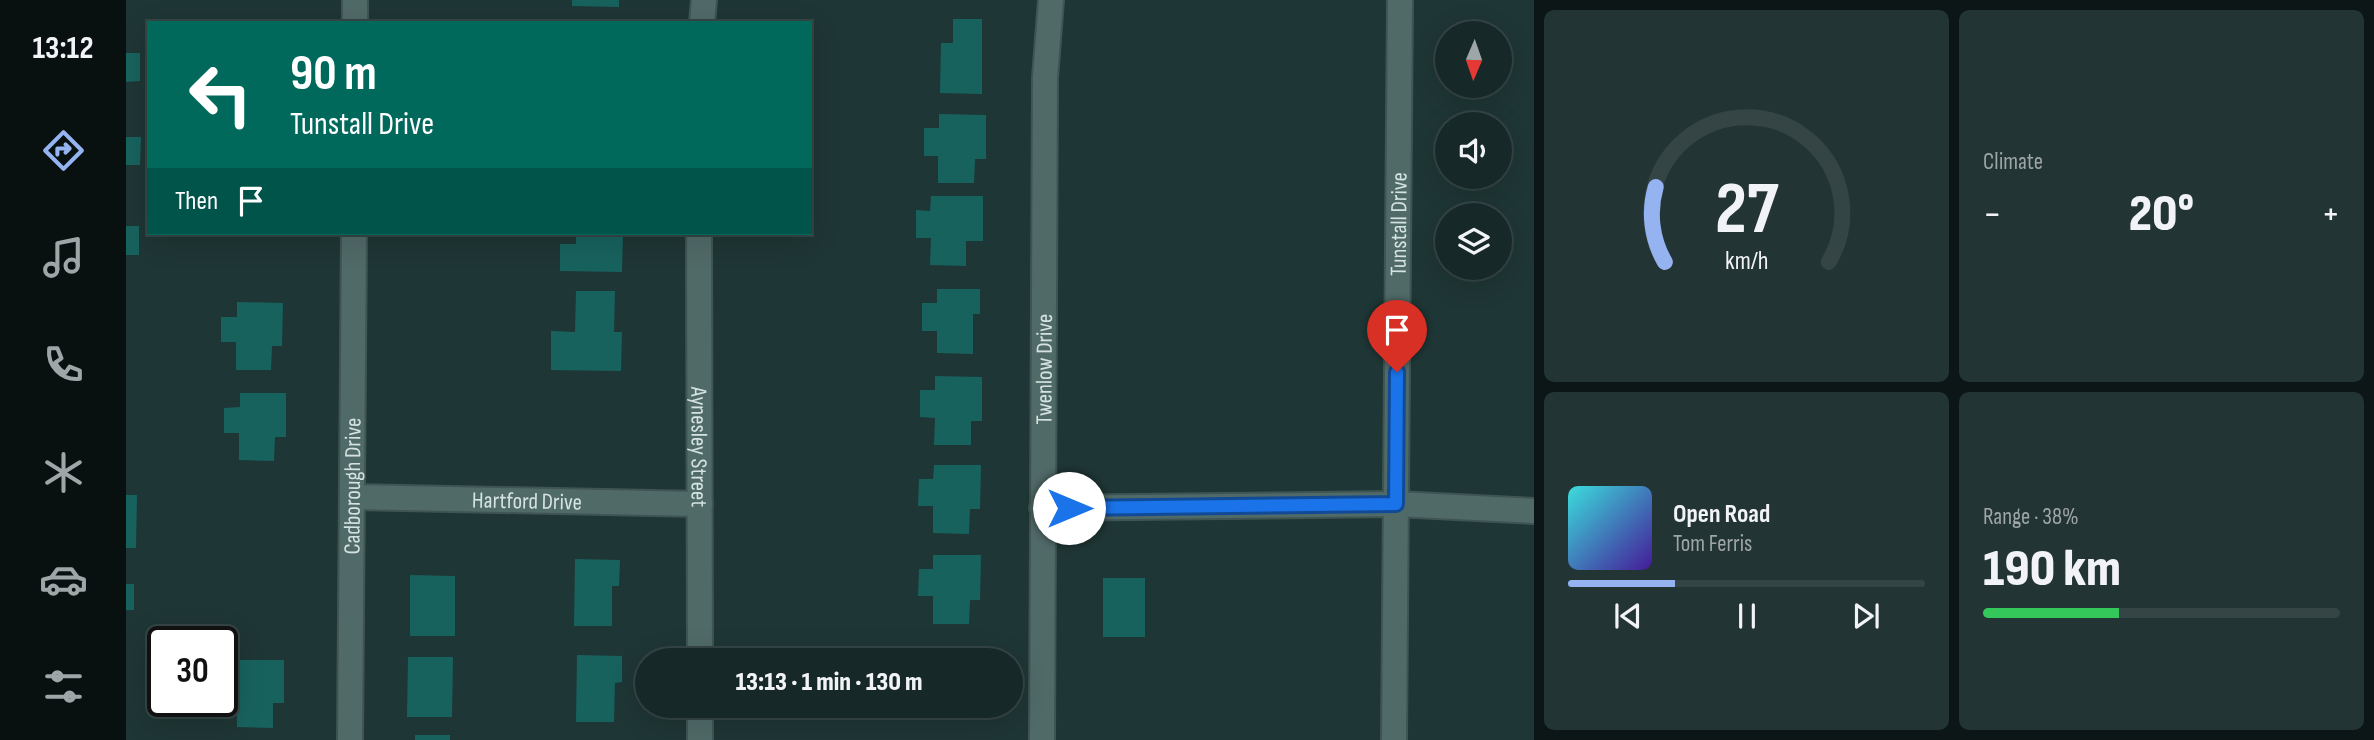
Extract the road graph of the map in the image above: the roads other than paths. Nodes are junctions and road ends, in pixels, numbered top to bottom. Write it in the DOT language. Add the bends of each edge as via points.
graph roads {
  1 [pos="355,0"];
  2 [pos="704,0"];
  3 [pos="1051,0"];
  4 [pos="1400,0"];
  5 [pos="355,21"];
  6 [pos="702,21"];
  7 [pos="354,235"];
  8 [pos="699,235"];
  9 [pos="354,497"];
  10 [pos="700,504"];
  11 [pos="1396,504"];
  12 [pos="1042,508"];
  13 [pos="1534,511"];
  14 [pos="700,648"];
  15 [pos="700,718"];
  16 [pos="350,740"];
  17 [pos="700,740"];
  18 [pos="1042,740"];
  19 [pos="1394,740"];
  1 -- 5 [label="street"];
  2 -- 6 [label="street"];
  3 -- 12 [label="street, Twenlow Drive" via="1045,78"];
  4 -- 11 [label="street, Tunstall Drive"];
  7 -- 9 [label="street, Cadborough Drive"];
  8 -- 10 [label="street, Aynesley Street"];
  9 -- 10 [label="street, Hartford Drive"];
  9 -- 16 [label="street, Cadborough Drive"];
  10 -- 14 [label="street, Aynesley Street"];
  11 -- 12 [label="street"];
  11 -- 13 [label="street"];
  11 -- 19 [label="street, Tunstall Drive"];
  12 -- 18 [label="street, Twenlow Drive"];
  15 -- 17 [label="street"];
}
